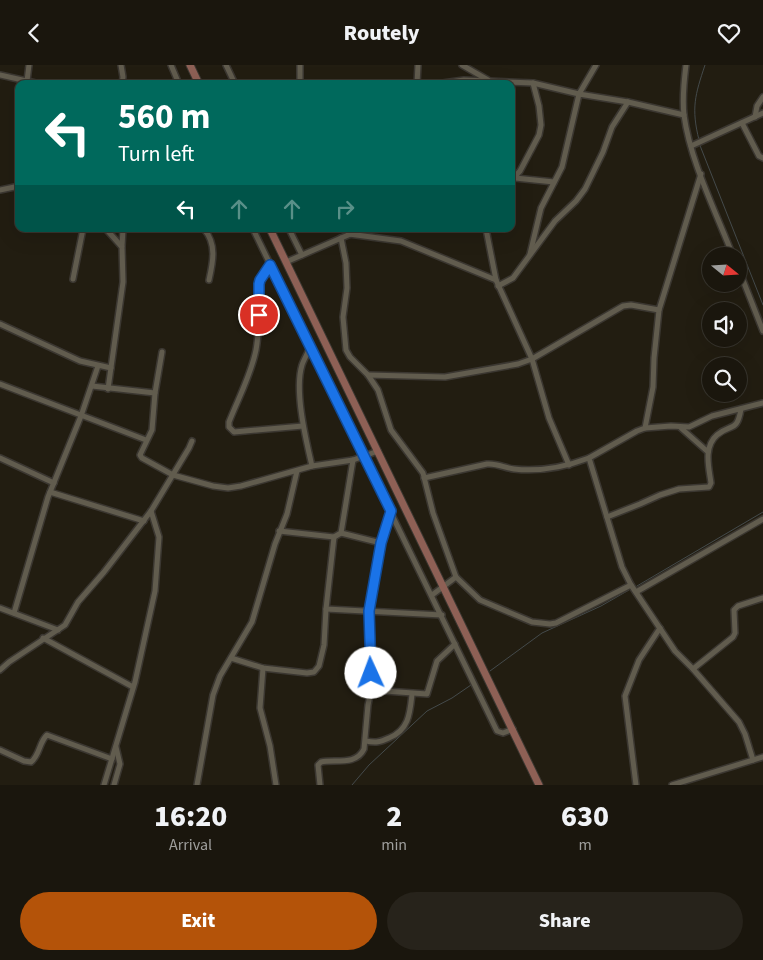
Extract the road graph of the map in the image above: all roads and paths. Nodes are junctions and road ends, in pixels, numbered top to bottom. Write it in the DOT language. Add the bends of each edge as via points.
graph roads {
  1 [pos="29,65"];
  2 [pos="121,65"];
  3 [pos="171,65"];
  4 [pos="190,65"];
  5 [pos="226,65"];
  6 [pos="300,65"];
  7 [pos="418,65"];
  8 [pos="462,65"];
  9 [pos="596,65"];
  10 [pos="686,65"];
  11 [pos="0,75"];
  12 [pos="22,80"];
  13 [pos="27,80"];
  14 [pos="123,80"];
  15 [pos="177,80"];
  16 [pos="197,80"];
  17 [pos="233,80"];
  18 [pos="300,80"];
  19 [pos="417,80"];
  20 [pos="459,80"];
  21 [pos="488,80"];
  22 [pos="515,82"];
  23 [pos="532,83"];
  24 [pos="579,94"];
  25 [pos="763,97"];
  26 [pos="628,102"];
  27 [pos="763,113"];
  28 [pos="684,115"];
  29 [pos="755,117"];
  30 [pos="742,123"];
  31 [pos="691,146"];
  32 [pos="763,158"];
  33 [pos="701,174"];
  34 [pos="515,177"];
  35 [pos="515,180"];
  36 [pos="554,183"];
  37 [pos="15,187"];
  38 [pos="0,190"];
  39 [pos="81,232"];
  40 [pos="109,232"];
  41 [pos="122,232"];
  42 [pos="206,232"];
  43 [pos="254,232"];
  44 [pos="271,232"];
  45 [pos="290,232"];
  46 [pos="347,232"];
  47 [pos="353,232"];
  48 [pos="487,232"];
  49 [pos="340,238"];
  50 [pos="122,247"];
  51 [pos="730,247"];
  52 [pos="302,255"];
  53 [pos="529,256"];
  54 [pos="286,262"];
  55 [pos="270,265"];
  56 [pos="73,279"];
  57 [pos="496,280"];
  58 [pos="209,281"];
  59 [pos="498,286"];
  60 [pos="748,293"];
  61 [pos="659,309"];
  62 [pos="0,324"];
  63 [pos="763,331"];
  64 [pos="310,347"];
  65 [pos="162,352"];
  66 [pos="532,359"];
  67 [pos="98,366"];
  68 [pos="111,368"];
  69 [pos="368,375"];
  70 [pos="0,384"];
  71 [pos="92,386"];
  72 [pos="108,389"];
  73 [pos="155,393"];
  74 [pos="763,403"];
  75 [pos="741,409"];
  76 [pos="81,416"];
  77 [pos="303,426"];
  78 [pos="645,428"];
  79 [pos="681,428"];
  80 [pos="146,440"];
  81 [pos="192,441"];
  82 [pos="378,451"];
  83 [pos="708,452"];
  84 [pos="364,455"];
  85 [pos="0,458"];
  86 [pos="589,458"];
  87 [pos="353,460"];
  88 [pos="569,465"];
  89 [pos="312,467"];
  90 [pos="297,471"];
  91 [pos="173,475"];
  92 [pos="424,478"];
  93 [pos="54,483"];
  94 [pos="50,492"];
  95 [pos="151,511"];
  96 [pos="391,511"];
  97 [pos="607,517"];
  98 [pos="763,519"];
  99 [pos="144,521"];
  100 [pos="279,531"];
  101 [pos="342,533"];
  102 [pos="334,537"];
  103 [pos="381,543"];
  104 [pos="456,577"];
  105 [pos="631,585"];
  106 [pos="444,587"];
  107 [pos="636,592"];
  108 [pos="432,595"];
  109 [pos="763,598"];
  110 [pos="0,608"];
  111 [pos="326,609"];
  112 [pos="369,611"];
  113 [pos="14,613"];
  114 [pos="442,615"];
  115 [pos="660,628"];
  116 [pos="58,630"];
  117 [pos="43,638"];
  118 [pos="455,644"];
  119 [pos="231,658"];
  120 [pos="263,668"];
  121 [pos="693,669"];
  122 [pos="0,670"];
  123 [pos="133,687"];
  124 [pos="371,690"];
  125 [pos="412,694"];
  126 [pos="513,729"];
  127 [pos="366,741"];
  128 [pos="116,747"];
  129 [pos="0,750"];
  130 [pos="763,757"];
  131 [pos="112,759"];
  132 [pos="753,760"];
  133 [pos="104,785"];
  134 [pos="114,785"];
  135 [pos="197,785"];
  136 [pos="276,785"];
  137 [pos="320,785"];
  138 [pos="539,785"];
  139 [pos="636,785"];
  140 [pos="672,785"];
  1 -- 13 [label="street"];
  2 -- 14 [label="street"];
  3 -- 15 [label="street"];
  4 -- 16 [label="main road"];
  5 -- 17 [label="street"];
  6 -- 18 [label="street"];
  7 -- 19 [label="street"];
  8 -- 21 [label="street"];
  9 -- 24 [label="street"];
  10 -- 28 [label="street"];
  11 -- 12 [label="street"];
  20 -- 21 [label="street"];
  22 -- 23 [label="street"];
  23 -- 24 [label="street"];
  23 -- 34 [label="street" via="539,107 539,135"];
  24 -- 26 [label="street"];
  24 -- 36 [label="street" via="562,167"];
  25 -- 29 [label="street"];
  26 -- 28 [label="street"];
  26 -- 53 [label="street" via="612,127 585,189"];
  27 -- 29 [label="street"];
  28 -- 31 [label="street"];
  29 -- 30 [label="street"];
  30 -- 31 [label="street"];
  30 -- 32 [label="street"];
  31 -- 33 [label="street"];
  33 -- 51 [label="street"];
  33 -- 61 [label="street"];
  35 -- 36 [label="street"];
  36 -- 53 [label="street" via="541,208"];
  37 -- 38 [label="street"];
  39 -- 56 [label="street"];
  40 -- 50 [label="street"];
  41 -- 50 [label="street"];
  42 -- 58 [label="street" via="213,242"];
  43 -- 55 [label="street"];
  44 -- 54 [label="main road"];
  45 -- 52 [label="street"];
  46 -- 49 [label="street"];
  47 -- 57 [label="street" via="400,241"];
  48 -- 57 [label="street"];
  49 -- 52 [label="street"];
  49 -- 69 [label="street" via="346,263 343,317 346,350"];
  50 -- 68 [label="street" via="123,282"];
  52 -- 54 [label="street"];
  53 -- 59 [label="street" via="513,278"];
  54 -- 82 [label="main road"];
  55 -- 64 [label="street"];
  55 -- 77 [label="street" via="259,284 256,350 229,427 234,432"];
  57 -- 59 [label="street"];
  59 -- 66 [label="street"];
  60 -- 63 [label="street"];
  61 -- 66 [label="street" via="623,306"];
  61 -- 78 [label="street" via="653,387"];
  62 -- 67 [label="street"];
  64 -- 77 [label="street" via="300,375"];
  64 -- 84 [label="street"];
  65 -- 73 [label="street"];
  66 -- 69 [label="street" via="445,377"];
  66 -- 88 [label="street" via="549,418"];
  67 -- 68 [label="street"];
  67 -- 71 [label="street"];
  68 -- 72 [label="street"];
  69 -- 92 [label="street" via="378,390 391,430 421,469"];
  70 -- 76 [label="street"];
  71 -- 72 [label="street"];
  71 -- 76 [label="street"];
  72 -- 73 [label="street"];
  73 -- 80 [label="street" via="152,430"];
  74 -- 75 [label="street"];
  75 -- 79 [label="street"];
  75 -- 83 [label="street" via="736,425 715,436"];
  76 -- 80 [label="street"];
  76 -- 93 [label="street"];
  77 -- 89 [label="street"];
  78 -- 79 [label="street"];
  78 -- 86 [label="street"];
  79 -- 83 [label="street"];
  80 -- 91 [label="street" via="141,457"];
  81 -- 91 [label="street"];
  82 -- 84 [label="street"];
  82 -- 106 [label="main road"];
  83 -- 97 [label="street" via="711,483 708,487 679,489"];
  84 -- 87 [label="street"];
  84 -- 96 [label="street"];
  85 -- 93 [label="street"];
  86 -- 88 [label="street"];
  86 -- 97 [label="street"];
  87 -- 89 [label="street"];
  87 -- 101 [label="street"];
  88 -- 92 [label="street" via="512,469 494,463"];
  89 -- 90 [label="street"];
  90 -- 91 [label="street" via="228,488"];
  90 -- 100 [label="street" via="287,514"];
  91 -- 95 [label="street"];
  92 -- 104 [label="street"];
  93 -- 94 [label="street"];
  94 -- 99 [label="street"];
  94 -- 113 [label="street"];
  95 -- 99 [label="street"];
  95 -- 123 [label="street" via="159,533 156,586"];
  96 -- 103 [label="street"];
  96 -- 108 [label="street"];
  97 -- 105 [label="street"];
  98 -- 107 [label="street"];
  99 -- 116 [label="street"];
  100 -- 102 [label="street"];
  100 -- 119 [label="street" via="252,622"];
  101 -- 102 [label="street"];
  101 -- 103 [label="street"];
  102 -- 111 [label="street"];
  103 -- 112 [label="street"];
  104 -- 105 [label="street" via="480,600 529,621 550,624"];
  104 -- 106 [label="street"];
  105 -- 107 [label="street"];
  106 -- 108 [label="street"];
  106 -- 126 [label="main road"];
  107 -- 115 [label="street"];
  108 -- 114 [label="street"];
  109 -- 121 [label="street" via="734,610 733,637"];
  110 -- 113 [label="street"];
  111 -- 112 [label="street"];
  111 -- 120 [label="street" via="324,645 316,671 307,673"];
  112 -- 114 [label="street"];
  112 -- 124 [label="street"];
  113 -- 116 [label="street"];
  114 -- 118 [label="street"];
  115 -- 121 [label="street" via="675,651"];
  115 -- 139 [label="street" via="639,660 626,696"];
  116 -- 117 [label="street"];
  117 -- 122 [label="street"];
  117 -- 123 [label="street"];
  118 -- 125 [label="street" via="437,661 428,693"];
  118 -- 126 [label="street" via="497,731 503,733"];
  119 -- 120 [label="street"];
  119 -- 135 [label="street" via="213,695"];
  120 -- 136 [label="street" via="260,708"];
  121 -- 132 [label="street" via="739,722"];
  123 -- 128 [label="street"];
  124 -- 125 [label="street"];
  124 -- 127 [label="street"];
  125 -- 127 [label="street" via="409,717 400,733 378,743"];
  126 -- 138 [label="main road"];
  127 -- 137 [label="street" via="363,753 358,757 319,763"];
  128 -- 131 [label="street"];
  128 -- 134 [label="street" via="120,765"];
  129 -- 131 [label="street" via="32,762 46,735"];
  130 -- 132 [label="street"];
  131 -- 133 [label="street"];
  132 -- 140 [label="street"];
}
